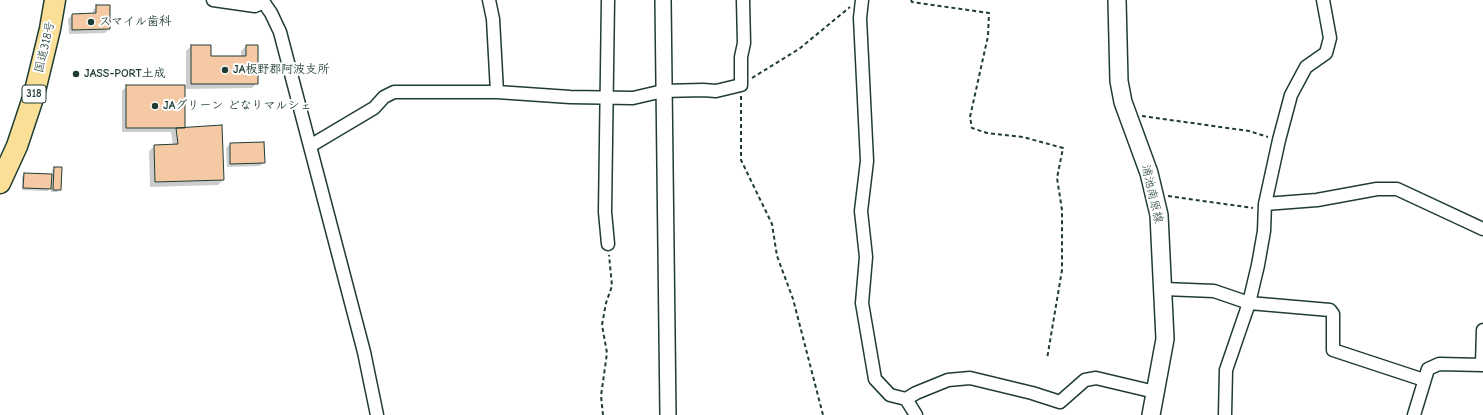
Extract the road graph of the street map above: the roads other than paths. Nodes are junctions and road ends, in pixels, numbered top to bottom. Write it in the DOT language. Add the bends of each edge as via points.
graph roads {
  1 [pos="55,0"];
  2 [pos="213,0"];
  3 [pos="489,0"];
  4 [pos="608,0"];
  5 [pos="662,0"];
  6 [pos="743,0"];
  7 [pos="1117,0"];
  8 [pos="1323,0"];
  9 [pos="263,1"];
  10 [pos="858,2"];
  11 [pos="663,91"];
  12 [pos="496,92"];
  13 [pos="608,98"];
  14 [pos="310,146"];
  15 [pos="0,183"];
  16 [pos="1265,204"];
  17 [pos="1483,229"];
  18 [pos="608,244"];
  19 [pos="1164,289"];
  20 [pos="1249,303"];
  21 [pos="1483,330"];
  22 [pos="1424,380"];
  23 [pos="1155,392"];
  24 [pos="906,399"];
  25 [pos="377,415"];
  26 [pos="668,415"];
  27 [pos="916,415"];
  28 [pos="1151,415"];
  29 [pos="1225,415"];
  30 [pos="1414,415"];
  1 -- 15 [label="highway, 国道318号 / 318" via="34,95 17,146"];
  2 -- 9 [label="street" via="255,6"];
  3 -- 12 [label="street" via="493,19"];
  4 -- 13 [label="street"];
  5 -- 11 [label="street"];
  6 -- 11 [label="street" via="741,85 716,91"];
  7 -- 19 [label="main road, 浦池南原線" via="1119,81 1123,102 1148,173 1159,215"];
  8 -- 16 [label="street" via="1330,38 1326,53 1306,67 1291,95"];
  9 -- 14 [label="street" via="280,32"];
  10 -- 24 [label="street" via="867,161 861,211 866,257 862,303 875,379 890,395"];
  11 -- 13 [label="street" via="634,98"];
  11 -- 26 [label="street"];
  12 -- 13 [label="street"];
  12 -- 14 [label="street" via="394,92 384,97 374,108"];
  13 -- 18 [label="street"];
  14 -- 25 [label="street" via="364,352"];
  16 -- 17 [label="street" via="1317,200 1377,189 1397,189"];
  16 -- 20 [label="street" via="1264,231"];
  19 -- 20 [label="street" via="1214,291"];
  19 -- 23 [label="main road, 浦池南原線" via="1165,339"];
  20 -- 22 [label="street" via="1330,310 1333,314 1332,350"];
  20 -- 29 [label="street" via="1226,370"];
  21 -- 22 [label="street" via="1482,364 1439,364 1428,369"];
  22 -- 30 [label="street"];
  23 -- 24 [label="street" via="1096,378 1085,380 1060,402 970,378 948,380 916,392"];
  23 -- 28 [label="main road, 浦池南原線"];
  24 -- 27 [label="street"];
}
